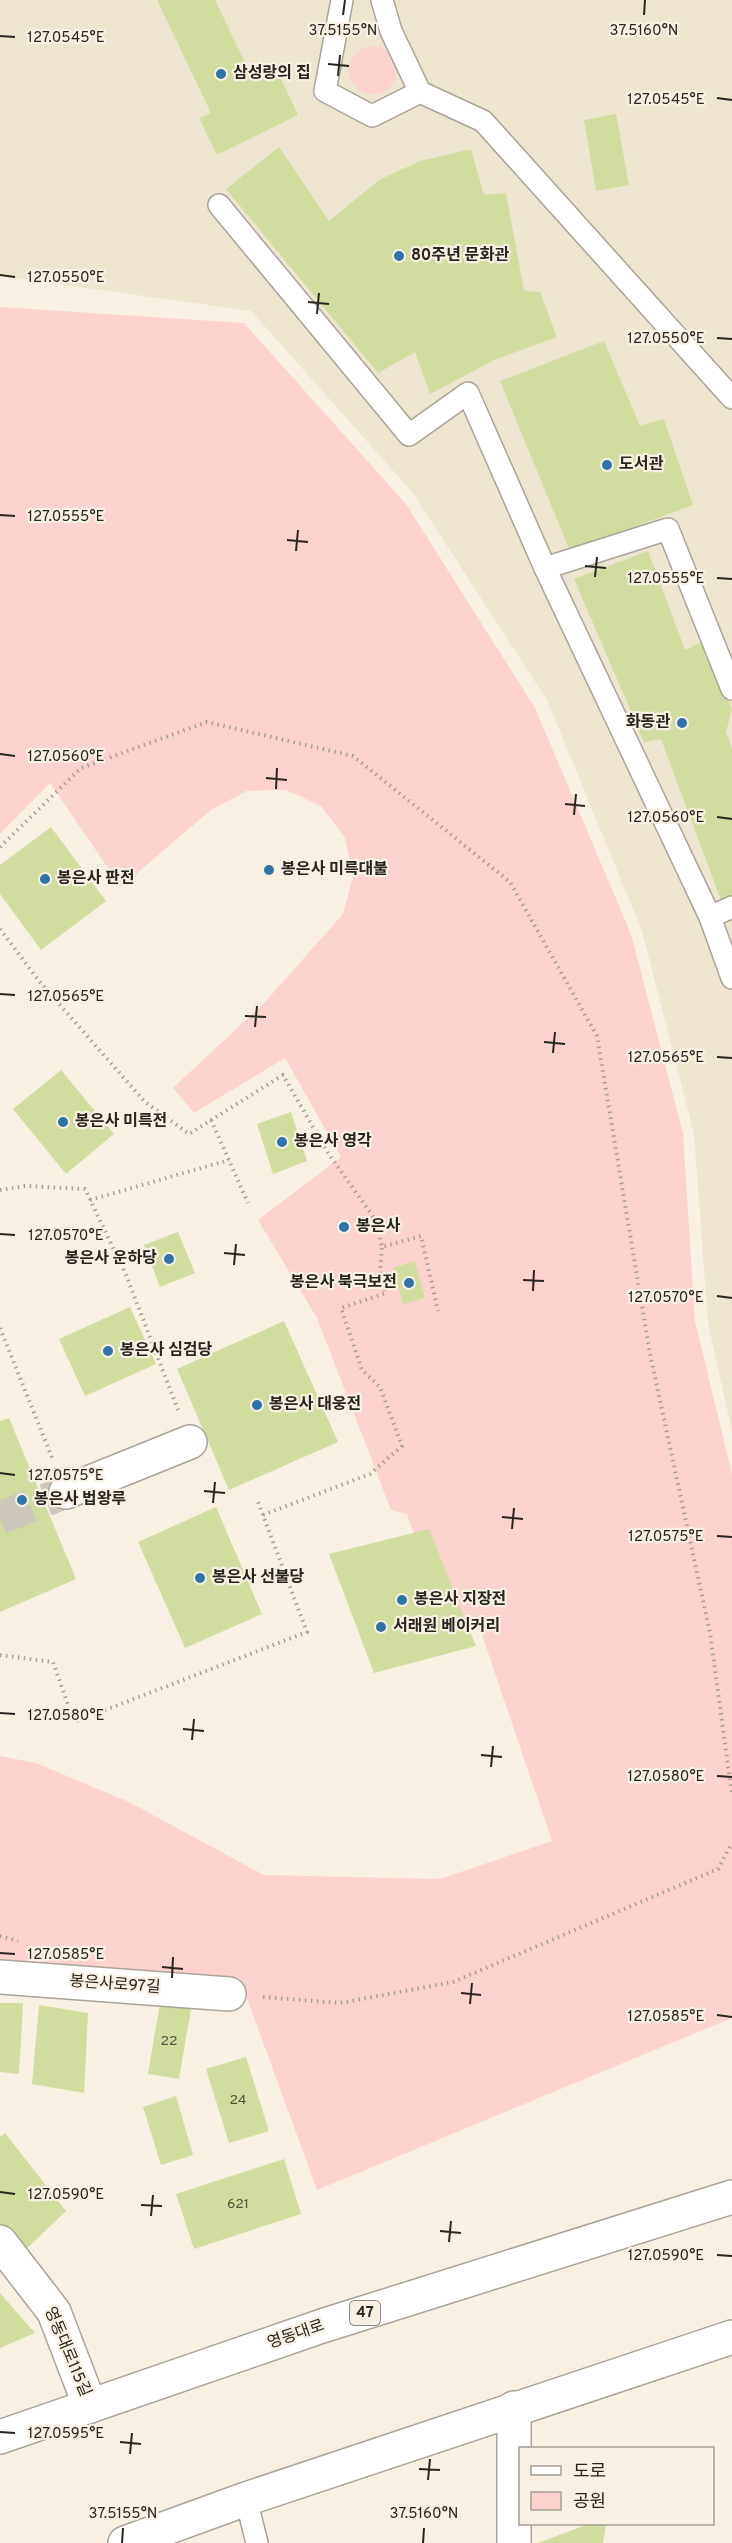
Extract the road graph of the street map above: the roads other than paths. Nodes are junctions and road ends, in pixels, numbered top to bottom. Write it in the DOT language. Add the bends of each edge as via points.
graph roads {
  1 [pos="342,0"];
  2 [pos="381,0"];
  3 [pos="420,92"];
  4 [pos="219,205"];
  5 [pos="732,398"];
  6 [pos="545,568"];
  7 [pos="732,689"];
  8 [pos="732,907"];
  9 [pos="710,917"];
  10 [pos="732,978"];
  11 [pos="190,1442"];
  12 [pos="66,1492"];
  13 [pos="0,1977"];
  14 [pos="229,1994"];
  15 [pos="732,2197"];
  16 [pos="0,2242"];
  17 [pos="732,2337"];
  18 [pos="90,2406"];
  19 [pos="514,2408"];
  20 [pos="0,2437"];
  21 [pos="246,2499"];
  22 [pos="125,2543"];
  23 [pos="257,2543"];
  24 [pos="514,2543"];
  1 -- 3 [label="lane" via="325,91 372,116"];
  2 -- 3 [label="lane" via="391,32"];
  3 -- 5 [label="lane" via="483,121"];
  4 -- 6 [label="lane" via="409,435 468,393"];
  6 -- 7 [label="lane" via="668,529"];
  6 -- 9 [label="lane"];
  8 -- 9 [label="lane"];
  9 -- 10 [label="lane"];
  11 -- 12 [label="main road"];
  13 -- 14 [label="main road, 봉은사로97길"];
  15 -- 18 [label="main road, 영동대로 / 47" via="322,2326"];
  16 -- 18 [label="main road, 영동대로115길" via="54,2312"];
  17 -- 19 [label="main road"];
  18 -- 20 [label="main road, 영동대로 / 47"];
  19 -- 21 [label="main road"];
  19 -- 24 [label="main road"];
  21 -- 22 [label="main road"];
  21 -- 23 [label="lane"];
}
